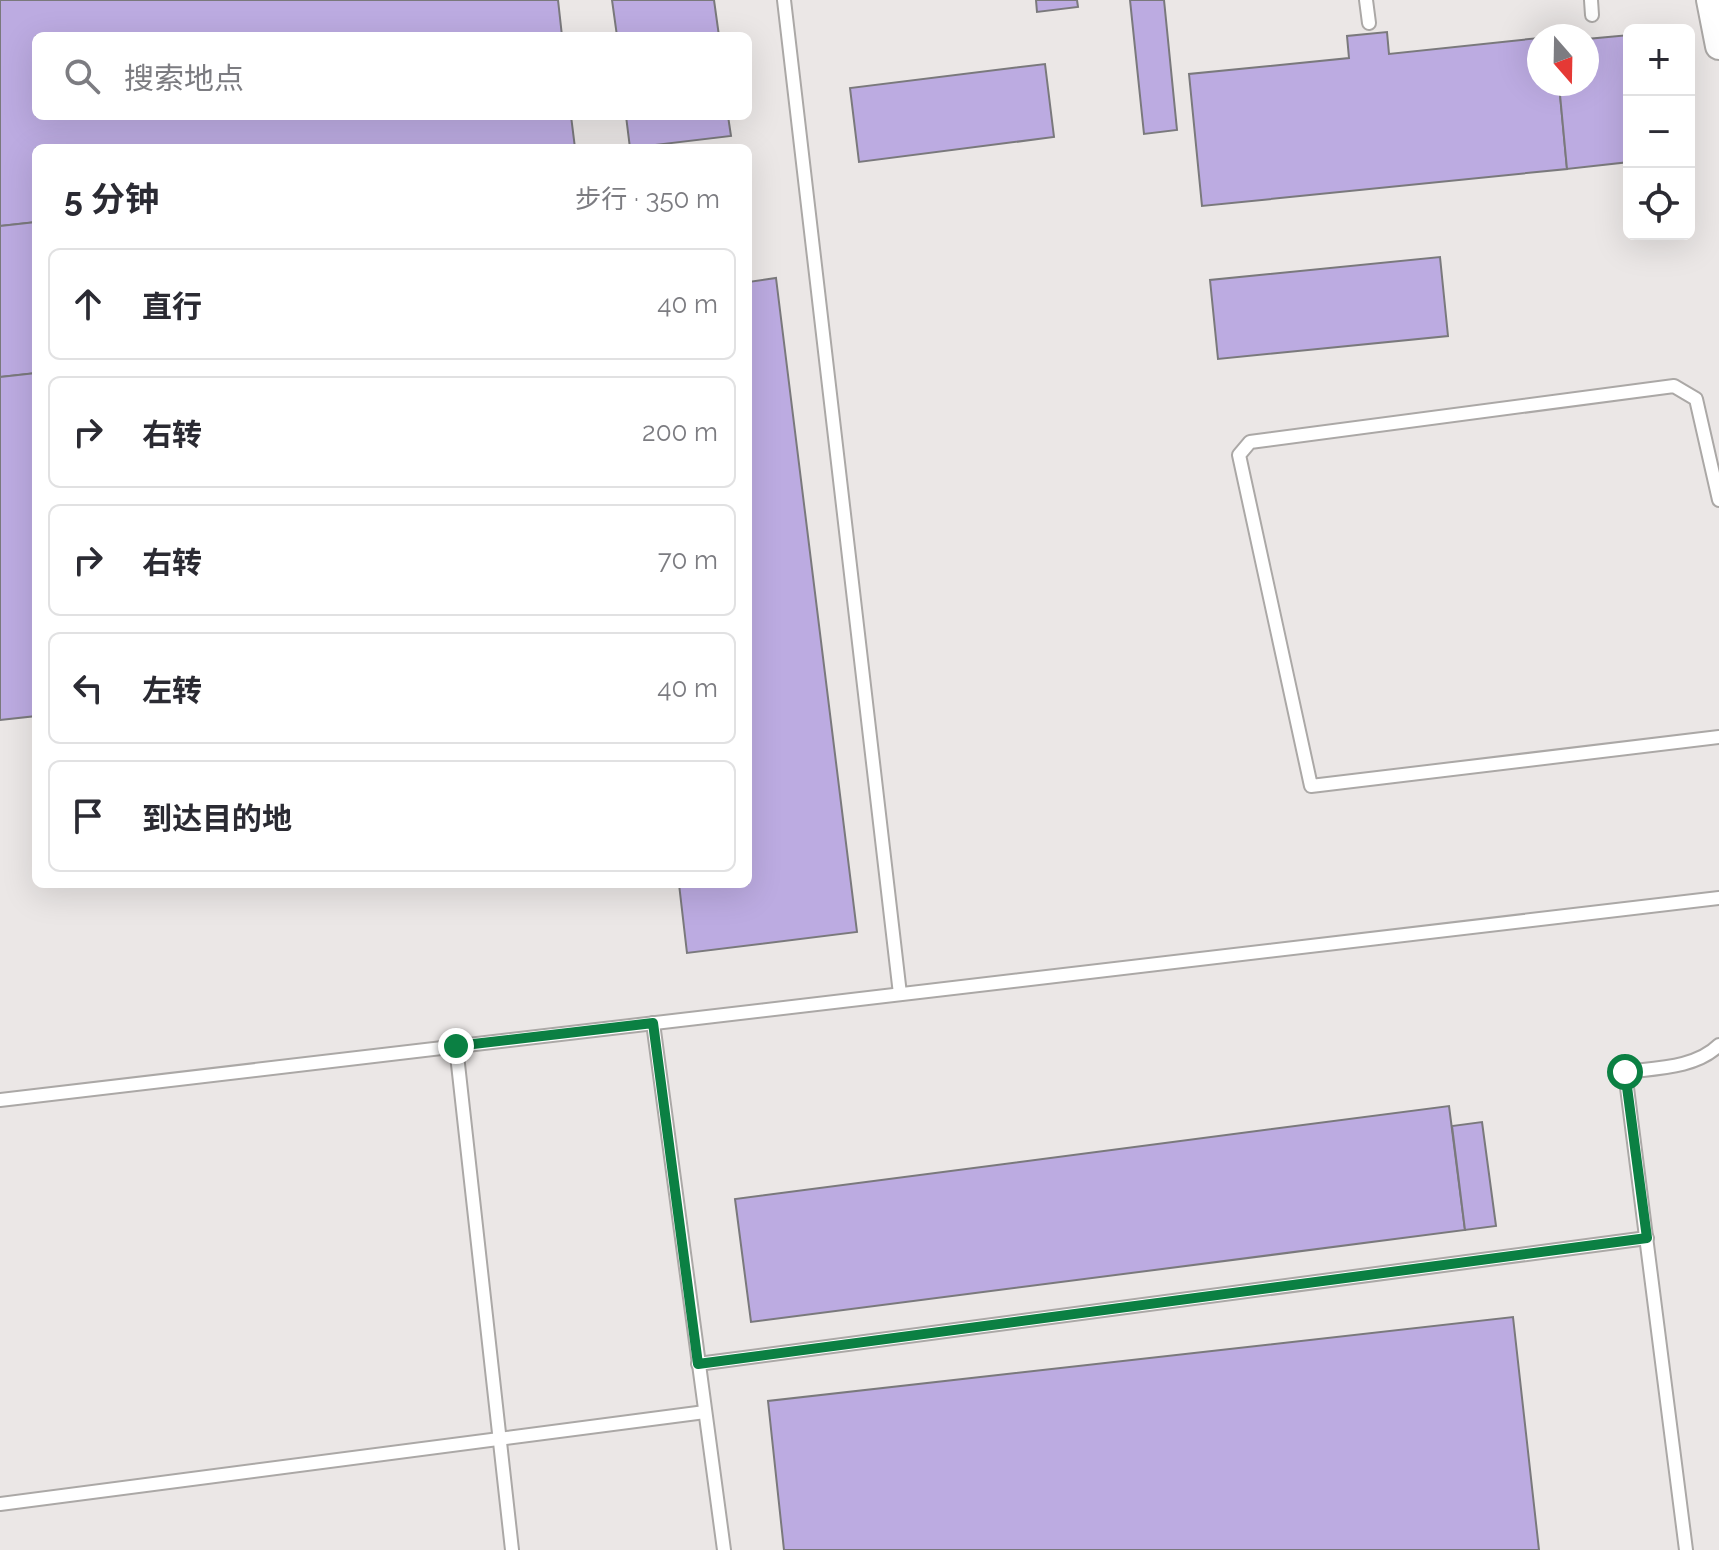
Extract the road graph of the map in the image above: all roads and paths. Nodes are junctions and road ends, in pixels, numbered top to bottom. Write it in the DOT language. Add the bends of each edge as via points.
graph roads {
  1 [pos="784,0"];
  2 [pos="1366,0"];
  3 [pos="1591,0"];
  4 [pos="1710,0"];
  5 [pos="1592,15"];
  6 [pos="1369,23"];
  7 [pos="1719,46"];
  8 [pos="1719,500"];
  9 [pos="1719,737"];
  10 [pos="1719,898"];
  11 [pos="900,994"];
  12 [pos="653,1023"];
  13 [pos="1719,1045"];
  14 [pos="456,1046"];
  15 [pos="0,1100"];
  16 [pos="1647,1238"];
  17 [pos="698,1364"];
  18 [pos="705,1412"];
  19 [pos="499,1437"];
  20 [pos="0,1504"];
  21 [pos="512,1550"];
  22 [pos="724,1550"];
  23 [pos="1686,1550"];
  1 -- 11 [label="lane"];
  2 -- 6 [label="lane"];
  3 -- 5 [label="lane"];
  4 -- 7 [label="street"];
  8 -- 9 [label="lane" via="1696,399 1674,386 1250,442 1239,455 1311,786"];
  10 -- 11 [label="lane"];
  11 -- 12 [label="lane"];
  12 -- 14 [label="lane"];
  12 -- 17 [label="lane"];
  13 -- 16 [label="lane" via="1709,1056 1625,1072"];
  14 -- 15 [label="lane"];
  14 -- 19 [label="lane"];
  16 -- 17 [label="lane"];
  16 -- 23 [label="lane"];
  17 -- 18 [label="lane"];
  18 -- 19 [label="lane"];
  18 -- 22 [label="lane"];
  19 -- 20 [label="lane"];
  19 -- 21 [label="lane"];
}
